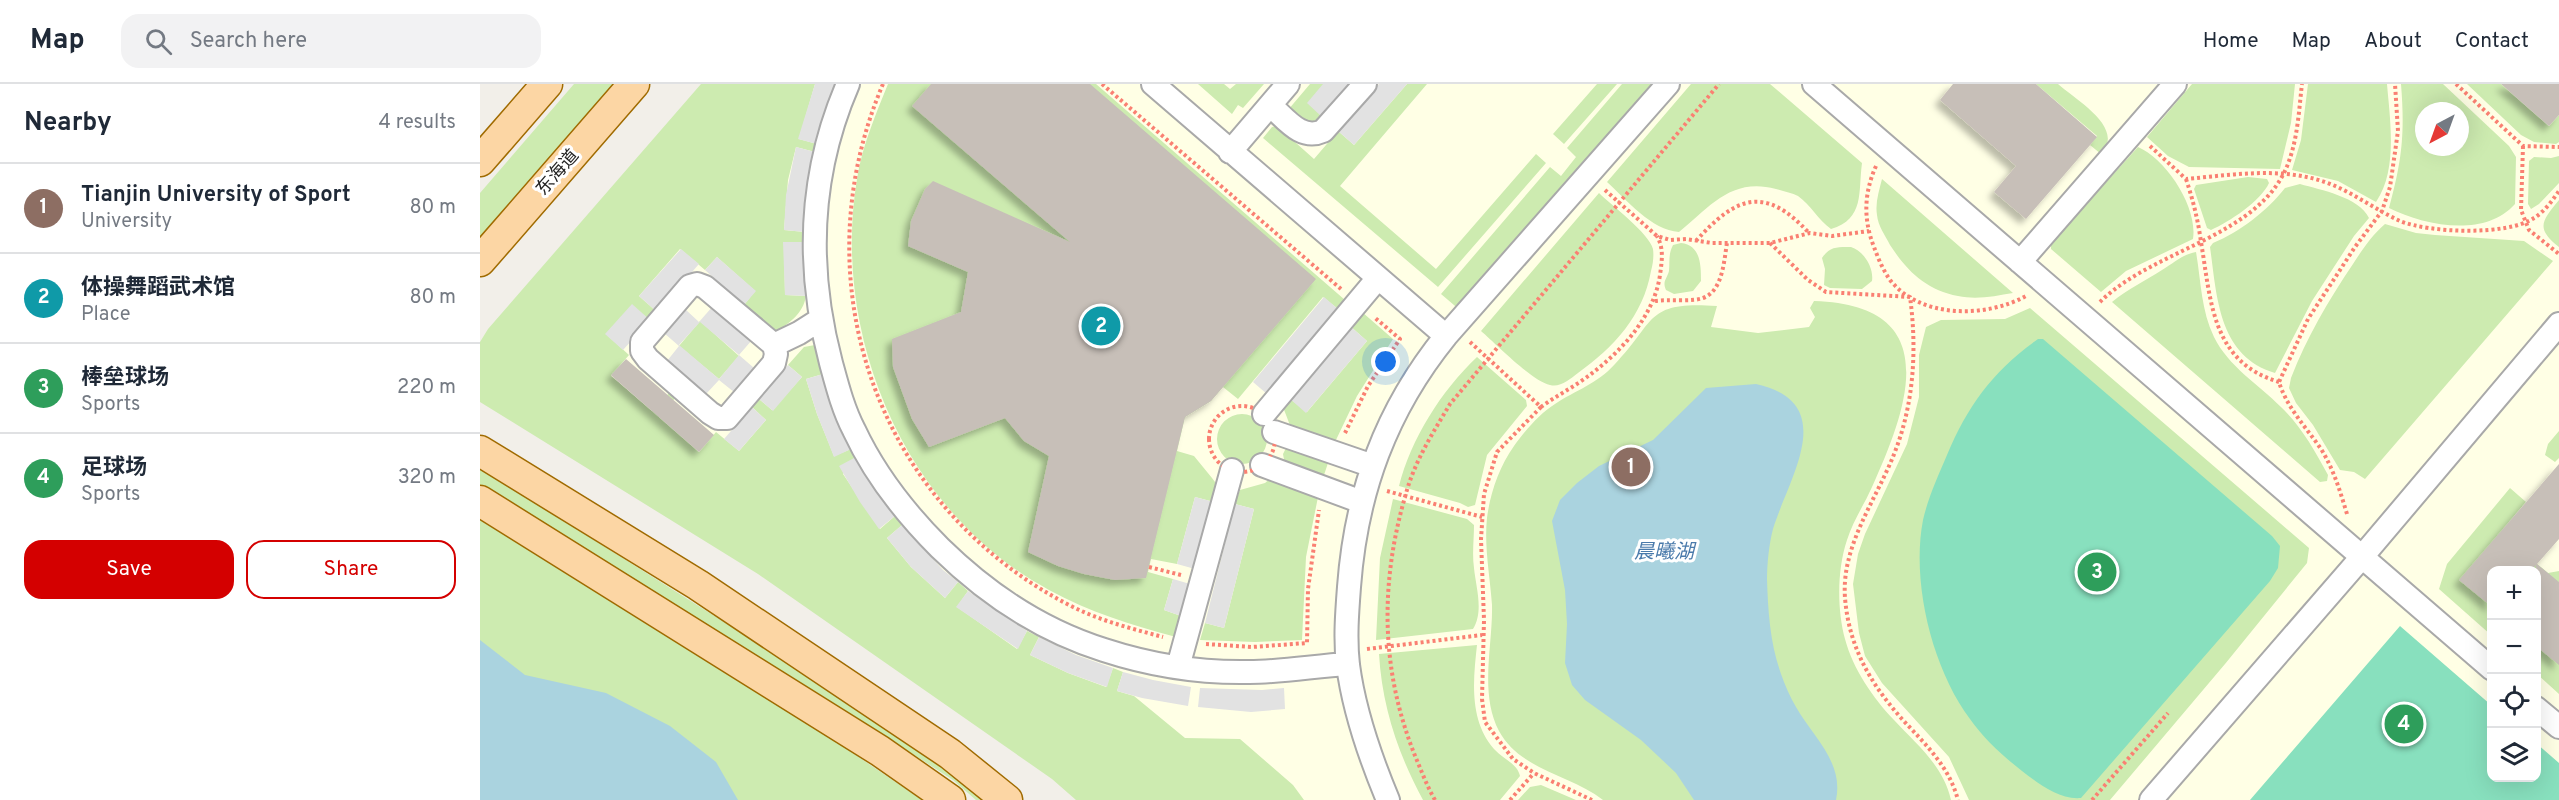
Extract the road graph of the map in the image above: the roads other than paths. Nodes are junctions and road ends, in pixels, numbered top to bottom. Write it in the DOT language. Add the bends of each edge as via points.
graph roads {
  1 [pos="547,84"];
  2 [pos="634,84"];
  3 [pos="848,84"];
  4 [pos="1154,84"];
  5 [pos="1288,84"];
  6 [pos="1365,84"];
  7 [pos="1668,84"];
  8 [pos="1814,84"];
  9 [pos="2175,84"];
  10 [pos="1270,105"];
  11 [pos="1230,152"];
  12 [pos="480,161"];
  13 [pos="480,261"];
  14 [pos="2020,262"];
  15 [pos="1378,278"];
  16 [pos="821,319"];
  17 [pos="2559,324"];
  18 [pos="1450,332"];
  19 [pos="774,345"];
  20 [pos="480,451"];
  21 [pos="1262,465"];
  22 [pos="1232,470"];
  23 [pos="1367,485"];
  24 [pos="480,501"];
  25 [pos="2361,558"];
  26 [pos="1348,658"];
  27 [pos="2487,665"];
  28 [pos="1178,667"];
  29 [pos="2541,712"];
  30 [pos="2559,727"];
  31 [pos="950,800"];
  32 [pos="1006,800"];
  33 [pos="1388,800"];
  34 [pos="2151,800"];
  1 -- 12 [label="main road"];
  2 -- 13 [label="main road, 东海道"];
  3 -- 16 [label="lane" via="826,152 815,205 814,262"];
  4 -- 11 [label="lane"];
  5 -- 10 [label="lane"];
  6 -- 10 [label="lane" via="1323,131 1314,135 1296,128"];
  7 -- 18 [label="lane"];
  8 -- 14 [label="lane"];
  9 -- 14 [label="lane"];
  10 -- 11 [label="lane"];
  11 -- 15 [label="lane"];
  14 -- 25 [label="lane"];
  15 -- 18 [label="lane"];
  15 -- 23 [label="lane" via="1269,423 1337,453"];
  16 -- 19 [label="lane"];
  16 -- 28 [label="lane" via="853,429 908,514 950,558 996,598 1059,633 1104,650"];
  17 -- 25 [label="lane"];
  18 -- 23 [label="lane" via="1399,404"];
  19 -- 19 [label="lane" via="697,284 690,286 642,342 642,351 718,418 727,418 774,363"];
  20 -- 32 [label="main road" via="707,591 950,754"];
  21 -- 23 [label="lane" via="1325,488"];
  22 -- 28 [label="lane"];
  23 -- 26 [label="lane" via="1351,558"];
  24 -- 31 [label="main road" via="870,745"];
  25 -- 27 [label="lane"];
  25 -- 34 [label="lane"];
  26 -- 28 [label="lane" via="1251,672"];
  26 -- 33 [label="lane" via="1354,699"];
  29 -- 30 [label="lane"];
}
